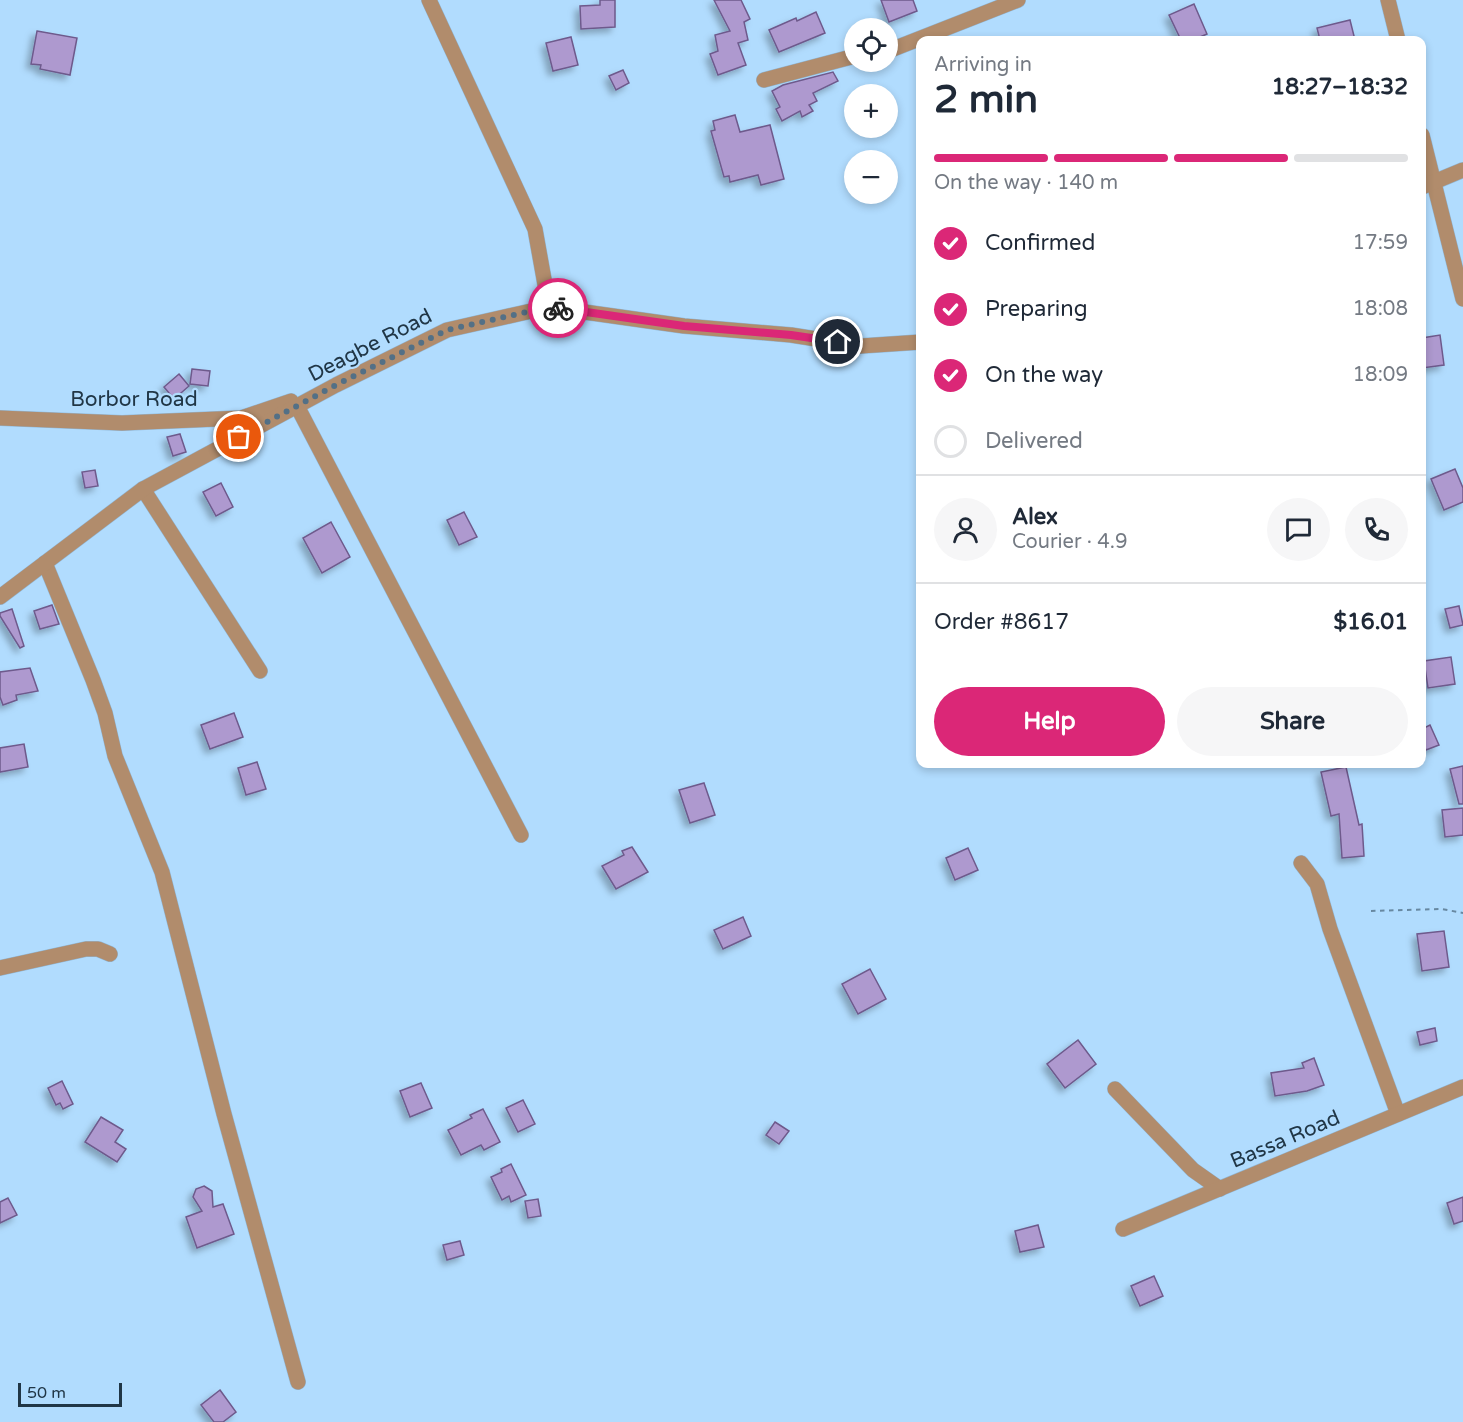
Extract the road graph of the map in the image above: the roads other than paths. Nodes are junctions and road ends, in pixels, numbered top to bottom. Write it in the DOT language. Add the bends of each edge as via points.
graph roads {
  1 [pos="429,0"];
  2 [pos="1018,0"];
  3 [pos="1388,0"];
  4 [pos="926,36"];
  5 [pos="1397,36"];
  6 [pos="916,40"];
  7 [pos="898,47"];
  8 [pos="844,60"];
  9 [pos="764,80"];
  10 [pos="1426,168"];
  11 [pos="1463,170"];
  12 [pos="1428,184"];
  13 [pos="1463,299"];
  14 [pos="549,307"];
  15 [pos="916,342"];
  16 [pos="336,385"];
  17 [pos="297,406"];
  18 [pos="0,418"];
  19 [pos="143,489"];
  20 [pos="45,563"];
  21 [pos="0,597"];
  22 [pos="260,671"];
  23 [pos="521,835"];
  24 [pos="1301,863"];
  25 [pos="110,954"];
  26 [pos="0,968"];
  27 [pos="1463,1087"];
  28 [pos="1115,1089"];
  29 [pos="1398,1114"];
  30 [pos="1220,1189"];
  31 [pos="1123,1229"];
  32 [pos="298,1382"];
  1 -- 14 [label="street" via="536,229"];
  2 -- 4 [label="street"];
  3 -- 5 [label="street"];
  6 -- 7 [label="street"];
  8 -- 9 [label="street"];
  10 -- 12 [label="street"];
  11 -- 12 [label="street"];
  12 -- 13 [label="street"];
  14 -- 15 [label="street, Deagbe Road" via="861,346"];
  14 -- 16 [label="street, Deagbe Road" via="447,330"];
  16 -- 17 [label="street, Deagbe Road"];
  16 -- 18 [label="street, Borbor Road" via="241,418 122,423"];
  17 -- 19 [label="street, Deagbe Road"];
  17 -- 23 [label="street"];
  19 -- 20 [label="street, Deagbe Road"];
  19 -- 22 [label="street"];
  20 -- 21 [label="street, Deagbe Road"];
  20 -- 32 [label="street" via="93,680 115,756 162,872"];
  24 -- 29 [label="street" via="1317,884"];
  25 -- 26 [label="street" via="86,948"];
  27 -- 29 [label="street, Bassa Road"];
  28 -- 30 [label="street" via="1193,1170"];
  29 -- 30 [label="street, Bassa Road"];
  30 -- 31 [label="street, Bassa Road"];
}
